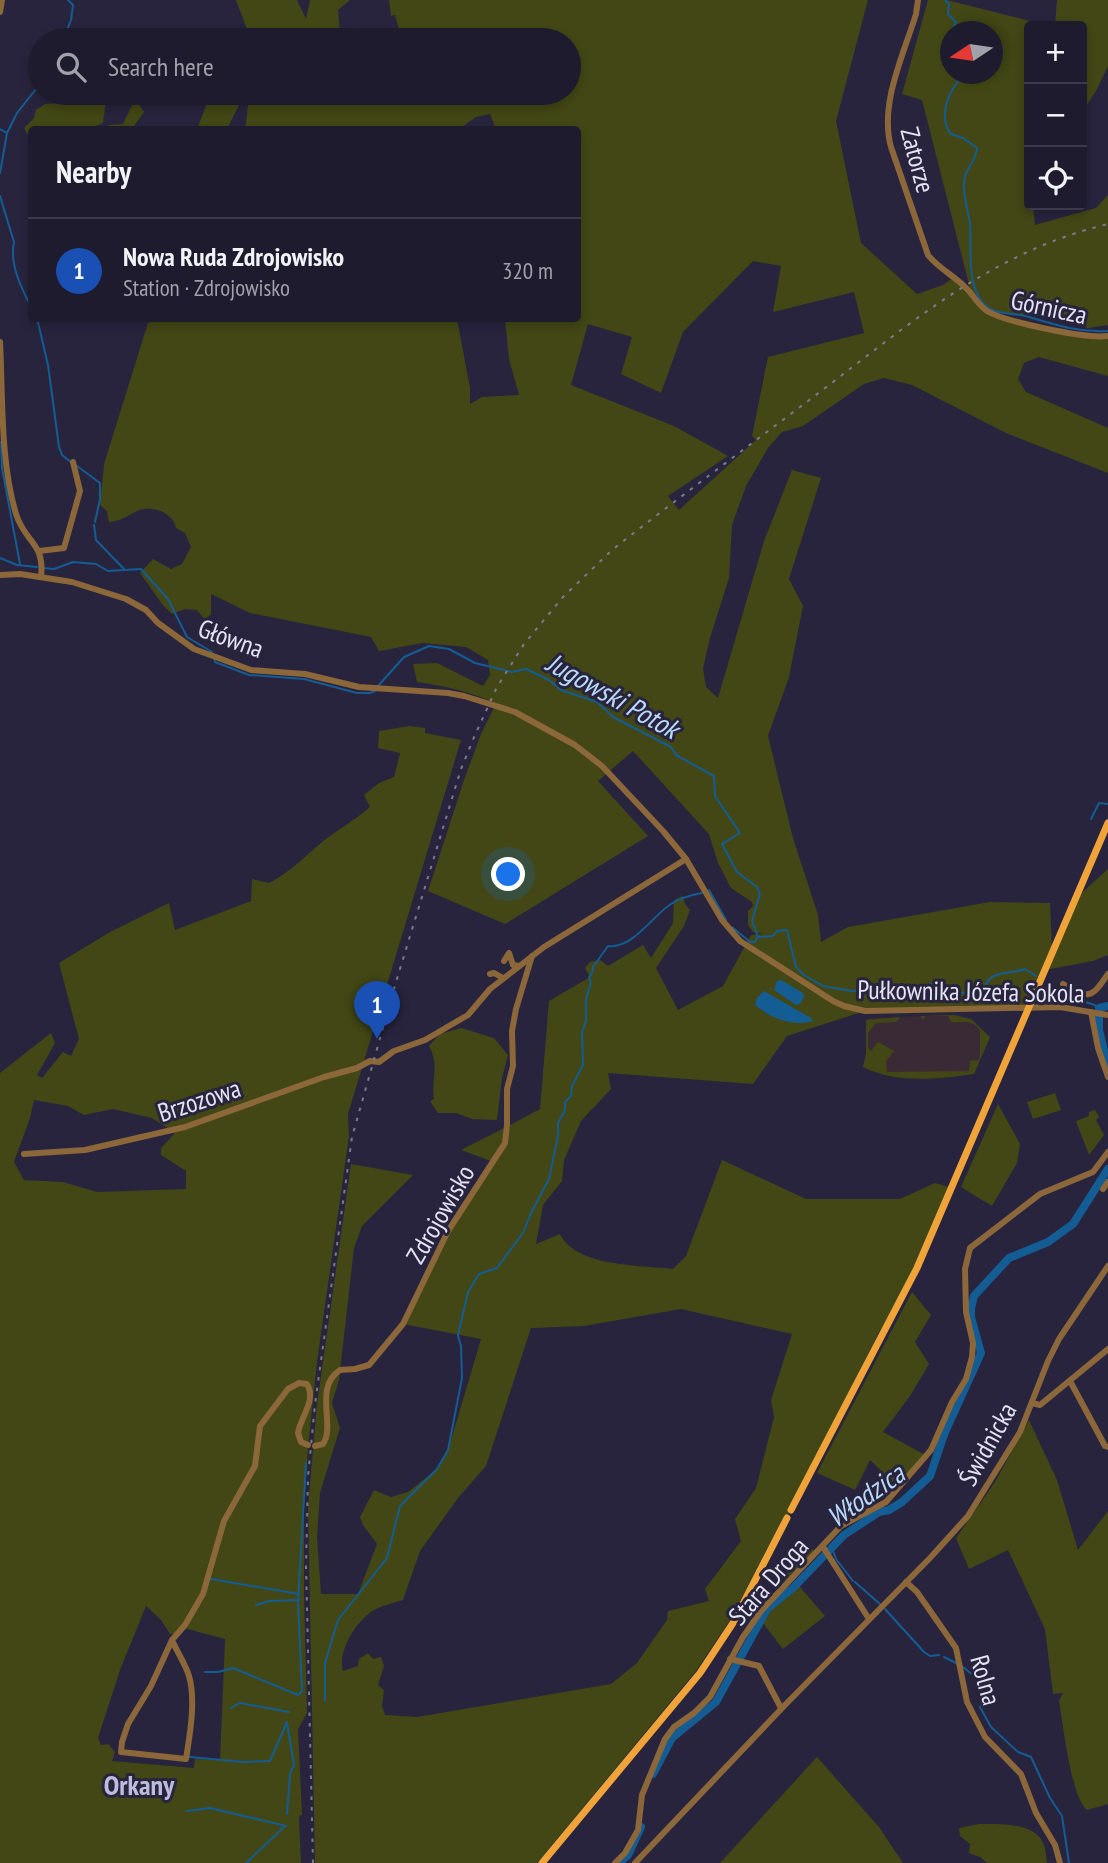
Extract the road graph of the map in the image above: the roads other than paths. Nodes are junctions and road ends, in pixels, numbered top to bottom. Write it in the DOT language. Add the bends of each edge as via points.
graph roads {
  1 [pos="2,0"];
  2 [pos="918,0"];
  3 [pos="0,12"];
  4 [pos="954,277"];
  5 [pos="1108,336"];
  6 [pos="0,344"];
  7 [pos="73,464"];
  8 [pos="39,551"];
  9 [pos="41,571"];
  10 [pos="0,575"];
  11 [pos="1108,823"];
  12 [pos="686,859"];
  13 [pos="532,956"];
  14 [pos="504,961"];
  15 [pos="519,966"];
  16 [pos="490,974"];
  17 [pos="1108,974"];
  18 [pos="503,978"];
  19 [pos="1063,984"];
  20 [pos="1029,1008"];
  21 [pos="1094,1012"];
  22 [pos="1107,1015"];
  23 [pos="1108,1077"];
  24 [pos="1108,1152"];
  25 [pos="24,1154"];
  26 [pos="1108,1182"];
  27 [pos="1102,1189"];
  28 [pos="1108,1266"];
  29 [pos="1108,1349"];
  30 [pos="1070,1381"];
  31 [pos="1032,1403"];
  32 [pos="1108,1447"];
  33 [pos="826,1551"];
  34 [pos="906,1582"];
  35 [pos="869,1619"];
  36 [pos="172,1640"];
  37 [pos="731,1659"];
  38 [pos="782,1708"];
  39 [pos="542,1863"];
  40 [pos="615,1863"];
  41 [pos="635,1863"];
  42 [pos="1060,1863"];
  1 -- 3 [label="street"];
  2 -- 4 [label="street, Zatorze" via="889,106 888,138 924,248"];
  4 -- 5 [label="street, Górnicza" via="979,304 998,316 1076,335"];
  6 -- 8 [label="street" via="7,465 15,511"];
  7 -- 8 [label="street" via="80,491 64,548"];
  8 -- 9 [label="street"];
  9 -- 10 [label="street, Główna"];
  9 -- 12 [label="street, Główna" via="135,602 183,642 251,670 464,696 515,712 589,755"];
  11 -- 20 [label="main road"];
  12 -- 13 [label="street"];
  12 -- 20 [label="street, Pułkownika Józefa Sokola" via="740,941 844,1006 865,1011"];
  13 -- 15 [label="street"];
  13 -- 36 [label="street, Zdrojowisko" via="512,1031 505,1143 448,1230 403,1324 369,1365 340,1370 334,1376 325,1405 328,1434 323,1444 302,1442 298,1433 310,1391 304,1383 288,1389 260,1426 252,1473 224,1521 202,1594"];
  14 -- 15 [label="street" via="509,953 513,965"];
  15 -- 18 [label="street"];
  16 -- 18 [label="street"];
  17 -- 19 [label="street" via="1088,995"];
  18 -- 25 [label="street, Brzozowa" via="468,1015 379,1062 370,1061 177,1129 85,1150"];
  20 -- 21 [label="street, Pułkownika Józefa Sokola" via="1072,1007"];
  20 -- 39 [label="main road" via="917,1268 733,1623 700,1673"];
  21 -- 22 [label="street, Pułkownika Józefa Sokola"];
  21 -- 23 [label="street" via="1098,1048"];
  24 -- 33 [label="street, Stara Droga" via="1093,1172 1040,1194 971,1248 965,1269 972,1357 934,1444 886,1502 846,1522"];
  26 -- 27 [label="street"];
  28 -- 31 [label="street, Świdnicka" via="1059,1339"];
  29 -- 30 [label="street"];
  30 -- 31 [label="street" via="1040,1405"];
  30 -- 32 [label="street"];
  31 -- 34 [label="street, Świdnicka" via="1010,1450 968,1516"];
  33 -- 35 [label="street"];
  33 -- 37 [label="street, Stara Droga" via="761,1611"];
  34 -- 35 [label="street, Świdnicka"];
  34 -- 42 [label="street, Rolna" via="956,1648 967,1702 985,1737 1021,1774"];
  35 -- 38 [label="street, Świdnicka"];
  36 -- 36 [label="street" via="191,1685 186,1759 121,1752 128,1724"];
  37 -- 38 [label="street" via="761,1669"];
  37 -- 40 [label="street, Stara Droga" via="710,1698 665,1739 642,1795 638,1830"];
  38 -- 41 [label="street, Świdnicka"];
}
